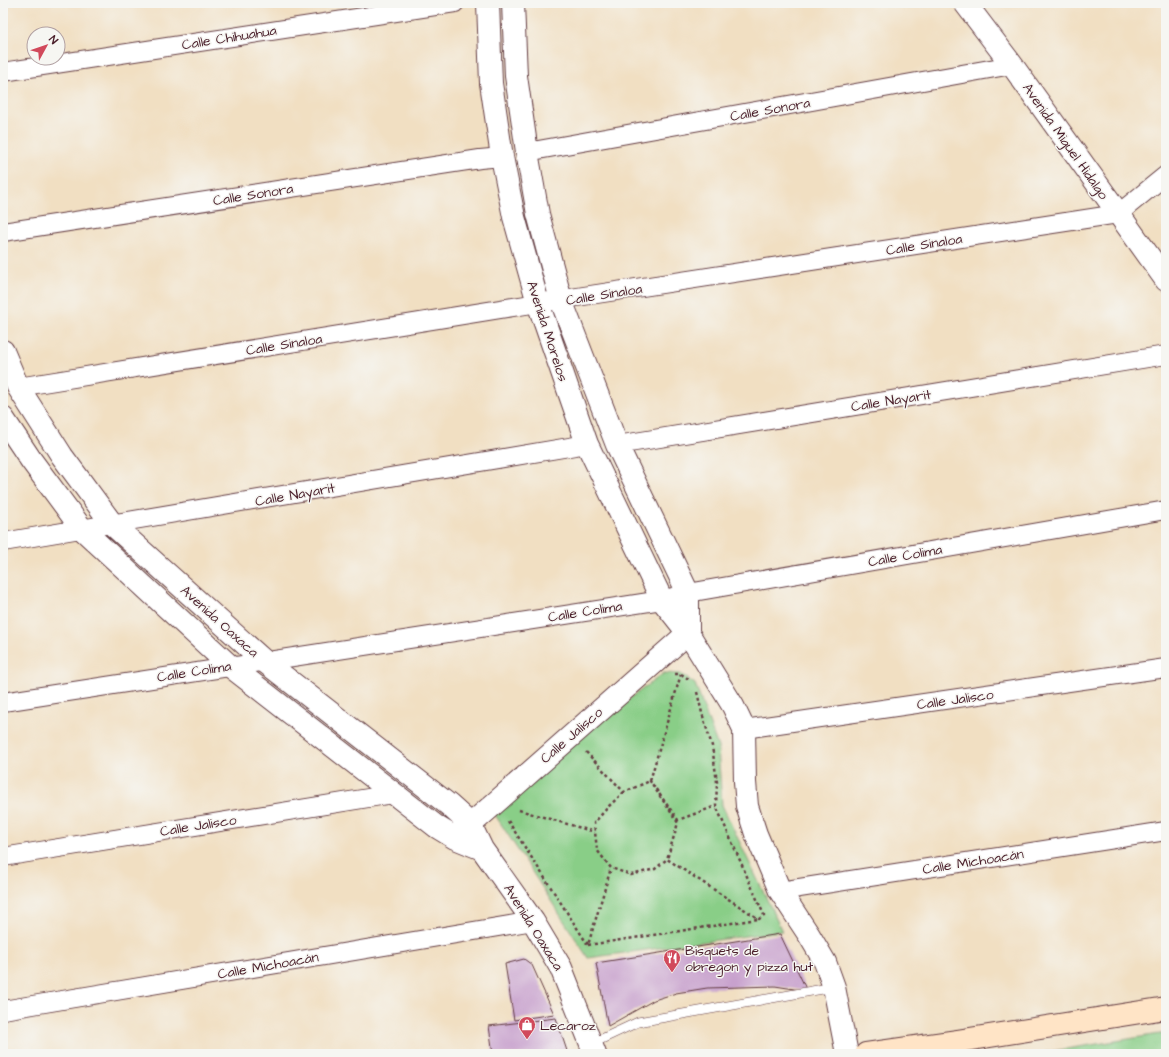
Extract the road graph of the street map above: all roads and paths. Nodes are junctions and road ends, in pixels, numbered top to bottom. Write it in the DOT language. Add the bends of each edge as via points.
graph roads {
  1 [pos="455,3"];
  2 [pos="488,3"];
  3 [pos="513,3"];
  4 [pos="965,3"];
  5 [pos="1012,65"];
  6 [pos="3,72"];
  7 [pos="527,152"];
  8 [pos="502,157"];
  9 [pos="1166,175"];
  10 [pos="1118,214"];
  11 [pos="3,232"];
  12 [pos="1166,280"];
  13 [pos="560,300"];
  14 [pos="538,303"];
  15 [pos="3,351"];
  16 [pos="1166,355"];
  17 [pos="18,387"];
  18 [pos="3,418"];
  19 [pos="587,444"];
  20 [pos="617,445"];
  21 [pos="1166,510"];
  22 [pos="113,525"];
  23 [pos="82,529"];
  24 [pos="3,542"];
  25 [pos="688,593"];
  26 [pos="662,600"];
  27 [pos="688,633"];
  28 [pos="264,661"];
  29 [pos="230,666"];
  30 [pos="1166,668"];
  31 [pos="670,673"];
  32 [pos="681,674"];
  33 [pos="695,684"];
  34 [pos="697,691"];
  35 [pos="3,702"];
  36 [pos="744,729"];
  37 [pos="584,750"];
  38 [pos="650,781"];
  39 [pos="624,792"];
  40 [pos="393,794"];
  41 [pos="716,806"];
  42 [pos="512,808"];
  43 [pos="506,817"];
  44 [pos="462,831"];
  45 [pos="1166,831"];
  46 [pos="595,832"];
  47 [pos="3,857"];
  48 [pos="667,859"];
  49 [pos="611,868"];
  50 [pos="780,891"];
  51 [pos="759,919"];
  52 [pos="533,921"];
  53 [pos="588,945"];
  54 [pos="834,987"];
  55 [pos="1166,1008"];
  56 [pos="3,1010"];
  57 [pos="958,1041"];
  58 [pos="593,1049"];
  59 [pos="847,1054"];
  60 [pos="866,1054"];
  61 [pos="938,1054"];
  1 -- 6 [label="street, Calle Chihuahua"];
  2 -- 8 [label="street, Avenida Morelos" via="491,83"];
  3 -- 7 [label="street, Avenida Morelos" via="516,76"];
  4 -- 5 [label="street, Avenida Miguel Hidalgo"];
  5 -- 7 [label="street, Calle Sonora"];
  5 -- 10 [label="street, Avenida Miguel Hidalgo"];
  7 -- 13 [label="street, Avenida Morelos" via="538,214"];
  8 -- 11 [label="street, Calle Sonora"];
  8 -- 14 [label="street, Avenida Morelos" via="514,217"];
  9 -- 10 [label="street"];
  10 -- 12 [label="street, Avenida Miguel Hidalgo"];
  10 -- 13 [label="street, Calle Sinaloa"];
  13 -- 14 [label="street, Calle Sinaloa"];
  13 -- 20 [label="street, Avenida Morelos"];
  14 -- 17 [label="street, Calle Sinaloa"];
  14 -- 19 [label="street, Avenida Morelos"];
  15 -- 17 [label="street, Avenida Oaxaca"];
  16 -- 20 [label="street, Calle Nayarit"];
  17 -- 22 [label="street, Avenida Oaxaca" via="62,456"];
  18 -- 23 [label="street, Avenida Oaxaca"];
  19 -- 22 [label="street, Calle Nayarit"];
  19 -- 26 [label="street, Avenida Morelos"];
  20 -- 25 [label="street, Avenida Morelos"];
  21 -- 25 [label="street, Calle Colima"];
  22 -- 23 [label="street, Calle Nayarit"];
  22 -- 28 [label="street, Avenida Oaxaca"];
  23 -- 24 [label="street, Calle Nayarit"];
  23 -- 29 [label="street, Avenida Oaxaca"];
  25 -- 26 [label="street, Calle Colima"];
  25 -- 27 [label="street, Avenida Morelos"];
  26 -- 27 [label="street, Avenida Morelos"];
  26 -- 28 [label="street, Calle Colima"];
  27 -- 36 [label="street, Avenida Morelos"];
  27 -- 44 [label="street, Calle Jalisco"];
  28 -- 29 [label="street, Calle Colima"];
  28 -- 44 [label="street, Avenida Oaxaca" via="449,804"];
  29 -- 35 [label="street, Calle Colima"];
  29 -- 40 [label="street, Avenida Oaxaca"];
  30 -- 36 [label="street, Calle Jalisco"];
  31 -- 32 [label="path"];
  32 -- 33 [label="path"];
  32 -- 38 [label="path"];
  34 -- 41 [label="path" via="712,746 717,782"];
  36 -- 50 [label="street, Avenida Morelos" via="744,782 747,806"];
  37 -- 39 [label="path"];
  38 -- 39 [label="path"];
  38 -- 41 [label="path" via="678,820"];
  38 -- 48 [label="path" via="678,823"];
  39 -- 46 [label="path" via="594,823"];
  40 -- 44 [label="street, Avenida Oaxaca" via="437,827"];
  40 -- 47 [label="street, Calle Jalisco"];
  41 -- 51 [label="path" via="764,915"];
  42 -- 46 [label="path"];
  43 -- 53 [label="path"];
  44 -- 52 [label="street, Avenida Oaxaca" via="482,849"];
  45 -- 50 [label="street, Calle Michoacán"];
  46 -- 49 [label="path" via="597,850"];
  48 -- 49 [label="path" via="655,869 631,875"];
  48 -- 51 [label="path"];
  49 -- 53 [label="path"];
  50 -- 54 [label="street, Avenida Morelos" via="825,962"];
  51 -- 53 [label="path"];
  52 -- 56 [label="street, Calle Michoacán"];
  52 -- 58 [label="street, Avenida Oaxaca" via="561,968"];
  54 -- 58 [label="lane" via="638,1022"];
  54 -- 59 [label="street, Avenida Morelos"];
  55 -- 57 [label="main road"];
  57 -- 60 [label="main road"];
  57 -- 61 [label="main road"];
}
